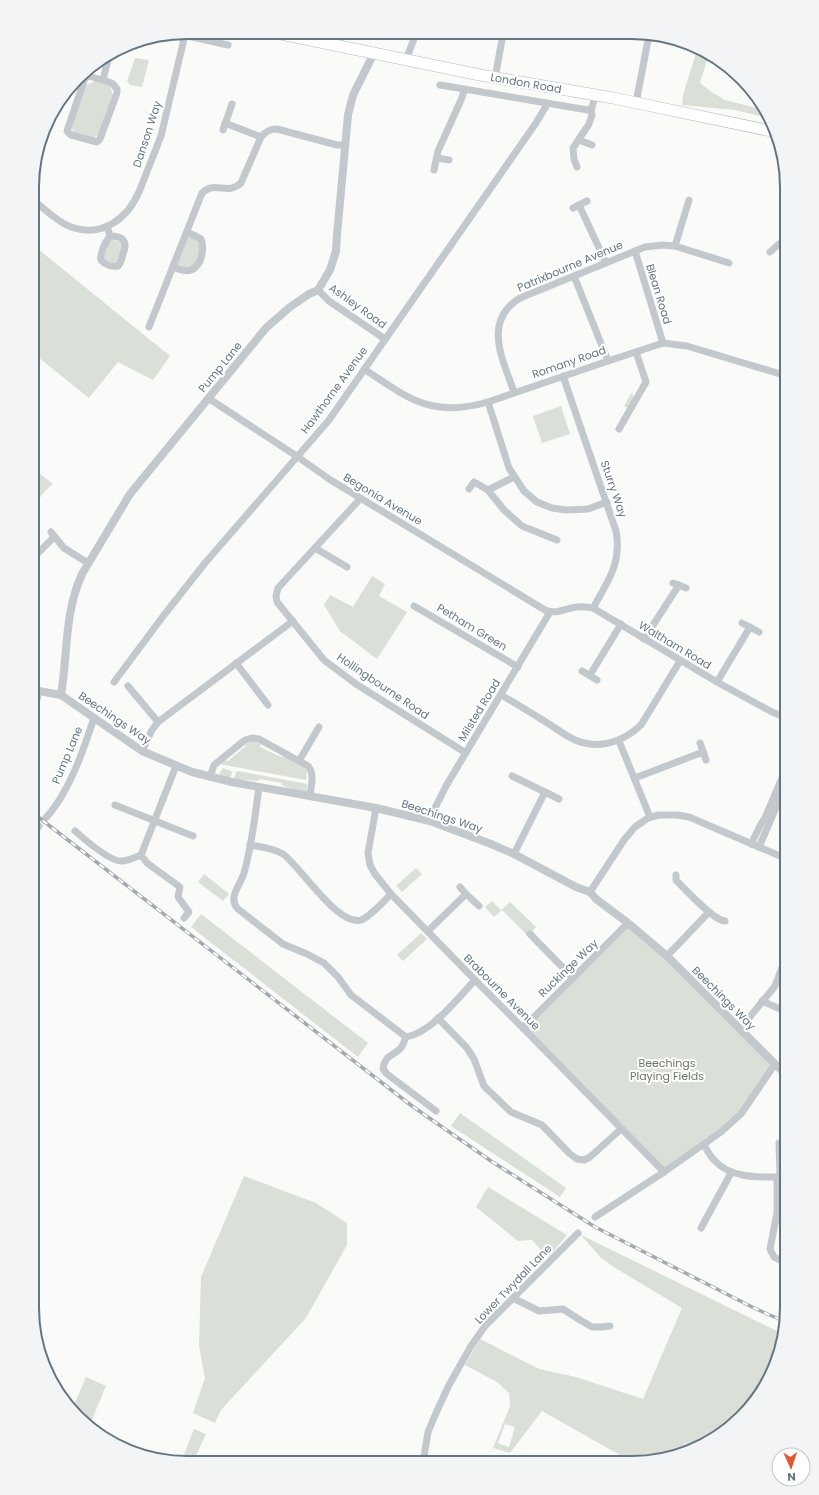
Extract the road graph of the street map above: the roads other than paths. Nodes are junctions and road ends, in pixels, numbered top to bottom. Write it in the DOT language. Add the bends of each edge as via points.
graph roads {
  1 [pos="181,39"];
  2 [pos="203,39"];
  3 [pos="307,39"];
  4 [pos="340,39"];
  5 [pos="414,39"];
  6 [pos="502,39"];
  7 [pos="648,40"];
  8 [pos="228,45"];
  9 [pos="338,46"];
  10 [pos="374,53"];
  11 [pos="406,60"];
  12 [pos="107,63"];
  13 [pos="89,76"];
  14 [pos="495,78"];
  15 [pos="84,80"];
  16 [pos="103,80"];
  17 [pos="440,85"];
  18 [pos="465,89"];
  19 [pos="595,95"];
  20 [pos="547,103"];
  21 [pos="636,103"];
  22 [pos="232,104"];
  23 [pos="591,109"];
  24 [pos="769,131"];
  25 [pos="261,137"];
  26 [pos="579,140"];
  27 [pos="345,145"];
  28 [pos="592,145"];
  29 [pos="437,158"];
  30 [pos="449,160"];
  31 [pos="577,167"];
  32 [pos="434,170"];
  33 [pos="689,200"];
  34 [pos="587,201"];
  35 [pos="39,204"];
  36 [pos="107,226"];
  37 [pos="187,232"];
  38 [pos="110,236"];
  39 [pos="780,244"];
  40 [pos="675,246"];
  41 [pos="635,251"];
  42 [pos="770,252"];
  43 [pos="606,263"];
  44 [pos="729,263"];
  45 [pos="173,267"];
  46 [pos="574,276"];
  47 [pos="318,290"];
  48 [pos="149,327"];
  49 [pos="385,339"];
  50 [pos="663,343"];
  51 [pos="636,352"];
  52 [pos="608,361"];
  53 [pos="364,369"];
  54 [pos="780,374"];
  55 [pos="563,376"];
  56 [pos="514,392"];
  57 [pos="208,398"];
  58 [pos="488,402"];
  59 [pos="619,429"];
  60 [pos="298,457"];
  61 [pos="514,477"];
  62 [pos="469,490"];
  63 [pos="488,490"];
  64 [pos="360,499"];
  65 [pos="607,502"];
  66 [pos="557,540"];
  67 [pos="315,548"];
  68 [pos="39,551"];
  69 [pos="88,563"];
  70 [pos="347,567"];
  71 [pos="679,586"];
  72 [pos="414,606"];
  73 [pos="593,608"];
  74 [pos="550,612"];
  75 [pos="293,621"];
  76 [pos="742,623"];
  77 [pos="621,624"];
  78 [pos="750,627"];
  79 [pos="758,632"];
  80 [pos="644,639"];
  81 [pos="680,661"];
  82 [pos="236,663"];
  83 [pos="518,667"];
  84 [pos="582,671"];
  85 [pos="590,675"];
  86 [pos="597,680"];
  87 [pos="124,681"];
  88 [pos="114,682"];
  89 [pos="717,682"];
  90 [pos="39,691"];
  91 [pos="61,695"];
  92 [pos="501,695"];
  93 [pos="268,705"];
  94 [pos="780,715"];
  95 [pos="94,718"];
  96 [pos="158,722"];
  97 [pos="319,727"];
  98 [pos="619,741"];
  99 [pos="700,743"];
  100 [pos="142,751"];
  101 [pos="703,752"];
  102 [pos="466,753"];
  103 [pos="706,760"];
  104 [pos="299,761"];
  105 [pos="176,766"];
  106 [pos="512,776"];
  107 [pos="210,778"];
  108 [pos="635,778"];
  109 [pos="780,783"];
  110 [pos="259,787"];
  111 [pos="545,792"];
  112 [pos="310,796"];
  113 [pos="780,798"];
  114 [pos="559,799"];
  115 [pos="114,805"];
  116 [pos="376,808"];
  117 [pos="650,817"];
  118 [pos="154,821"];
  119 [pos="430,822"];
  120 [pos="39,826"];
  121 [pos="75,831"];
  122 [pos="192,836"];
  123 [pos="751,844"];
  124 [pos="250,845"];
  125 [pos="759,847"];
  126 [pos="514,854"];
  127 [pos="141,855"];
  128 [pos="780,856"];
  129 [pos="676,875"];
  130 [pos="460,887"];
  131 [pos="590,892"];
  132 [pos="391,894"];
  133 [pos="466,894"];
  134 [pos="479,906"];
  135 [pos="709,912"];
  136 [pos="184,918"];
  137 [pos="726,922"];
  138 [pos="628,923"];
  139 [pos="428,931"];
  140 [pos="530,934"];
  141 [pos="667,956"];
  142 [pos="780,977"];
  143 [pos="573,978"];
  144 [pos="475,980"];
  145 [pos="762,1002"];
  146 [pos="780,1009"];
  147 [pos="438,1018"];
  148 [pos="749,1018"];
  149 [pos="523,1028"];
  150 [pos="406,1037"];
  151 [pos="776,1064"];
  152 [pos="780,1068"];
  153 [pos="436,1111"];
  154 [pos="621,1129"];
  155 [pos="779,1143"];
  156 [pos="704,1145"];
  157 [pos="780,1160"];
  158 [pos="664,1172"];
  159 [pos="731,1173"];
  160 [pos="780,1177"];
  161 [pos="780,1186"];
  162 [pos="595,1217"];
  163 [pos="701,1228"];
  164 [pos="578,1233"];
  165 [pos="780,1260"];
  166 [pos="514,1298"];
  167 [pos="610,1326"];
  168 [pos="424,1456"];
  1 -- 36 [label="street, Danson Way" via="160,136 141,187 127,213"];
  2 -- 8 [label="street"];
  3 -- 9 [label="main road, London Road"];
  4 -- 9 [label="street"];
  5 -- 11 [label="street"];
  6 -- 14 [label="street"];
  7 -- 21 [label="street"];
  9 -- 10 [label="main road, London Road"];
  10 -- 11 [label="main road, London Road"];
  10 -- 27 [label="street, Pump Lane" via="353,95"];
  11 -- 14 [label="main road, London Road"];
  12 -- 16 [label="street"];
  13 -- 16 [label="street"];
  14 -- 19 [label="main road, London Road"];
  15 -- 16 [label="street" via="67,130 94,142 99,141 117,91 115,85"];
  17 -- 18 [label="street"];
  18 -- 20 [label="street"];
  18 -- 29 [label="street"];
  19 -- 21 [label="main road, London Road"];
  19 -- 23 [label="street"];
  20 -- 23 [label="street"];
  20 -- 49 [label="street, Hawthorne Avenue" via="536,123"];
  21 -- 24 [label="main road, London Road"];
  22 -- 25 [label="street" via="224,126"];
  23 -- 26 [label="street" via="590,122"];
  25 -- 27 [label="street" via="269,130 278,129"];
  25 -- 37 [label="street" via="241,183 230,189 206,189 202,193"];
  26 -- 28 [label="street"];
  26 -- 31 [label="street" via="573,148"];
  27 -- 47 [label="street, Pump Lane" via="336,251 330,270"];
  29 -- 30 [label="street"];
  29 -- 32 [label="street"];
  33 -- 40 [label="street"];
  34 -- 43 [label="street" via="576,207"];
  35 -- 36 [label="street, Danson Way" via="71,227 85,229"];
  36 -- 38 [label="street"];
  37 -- 45 [label="street"];
  37 -- 45 [label="street" via="201,239 204,247 202,256 196,268 191,270 183,271"];
  38 -- 38 [label="street" via="126,243 118,266 101,260"];
  39 -- 42 [label="street"];
  40 -- 41 [label="street, Patrixbourne Avenue" via="645,246"];
  40 -- 44 [label="street, Patrixbourne Avenue"];
  41 -- 43 [label="street, Patrixbourne Avenue"];
  41 -- 50 [label="street, Blean Road"];
  43 -- 46 [label="street, Patrixbourne Avenue"];
  45 -- 48 [label="street"];
  46 -- 52 [label="street"];
  46 -- 56 [label="street, Patrixbourne Avenue" via="520,298 512,303 501,318 498,334 500,349"];
  47 -- 49 [label="street, Ashley Road" via="329,301"];
  47 -- 57 [label="street, Pump Lane" via="270,323"];
  49 -- 53 [label="street, Hawthorne Avenue"];
  50 -- 51 [label="street, Romany Road"];
  50 -- 54 [label="street, Romany Road" via="687,346"];
  51 -- 52 [label="street, Romany Road"];
  51 -- 59 [label="street" via="646,382"];
  52 -- 55 [label="street, Romany Road"];
  53 -- 58 [label="street, Romany Road" via="408,397 428,405 462,408"];
  53 -- 60 [label="street, Hawthorne Avenue" via="329,420"];
  55 -- 56 [label="street, Romany Road"];
  55 -- 65 [label="street, Sturry Way"];
  56 -- 58 [label="street, Romany Road"];
  57 -- 60 [label="street, Begonia Avenue"];
  57 -- 69 [label="street, Pump Lane" via="130,494"];
  58 -- 61 [label="street" via="508,468"];
  60 -- 64 [label="street, Begonia Avenue"];
  60 -- 87 [label="street, Hawthorne Avenue" via="205,563 164,615"];
  61 -- 63 [label="street"];
  61 -- 65 [label="street" via="524,491 537,502 552,508 588,509"];
  62 -- 63 [label="street" via="474,482"];
  63 -- 66 [label="street" via="504,510 522,526"];
  64 -- 67 [label="street, Hollingbourne Road"];
  64 -- 74 [label="street, Begonia Avenue"];
  65 -- 73 [label="street, Sturry Way" via="619,544 618,555 613,573"];
  67 -- 70 [label="street"];
  67 -- 75 [label="street, Hollingbourne Road" via="276,591 277,602"];
  68 -- 69 [label="street" via="53,535 64,548"];
  69 -- 91 [label="street, Pump Lane" via="78,581 72,601"];
  71 -- 80 [label="street"];
  72 -- 83 [label="street, Petham Green"];
  73 -- 74 [label="street, Waltham Road" via="584,606"];
  73 -- 77 [label="street, Waltham Road"];
  74 -- 83 [label="street, Milsted Road"];
  75 -- 82 [label="street"];
  75 -- 102 [label="street, Hollingbourne Road" via="324,660 356,684"];
  76 -- 78 [label="street"];
  77 -- 80 [label="street, Waltham Road"];
  77 -- 85 [label="street"];
  78 -- 79 [label="street"];
  78 -- 89 [label="street"];
  80 -- 81 [label="street, Waltham Road"];
  81 -- 89 [label="street, Waltham Road"];
  81 -- 98 [label="street" via="641,726"];
  82 -- 93 [label="street"];
  82 -- 96 [label="street"];
  83 -- 92 [label="street, Milsted Road"];
  84 -- 85 [label="street"];
  85 -- 86 [label="street"];
  87 -- 88 [label="street, Hawthorne Avenue"];
  87 -- 96 [label="street"];
  89 -- 94 [label="street, Waltham Road"];
  90 -- 91 [label="street, Beechings Way"];
  91 -- 95 [label="street, Beechings Way"];
  92 -- 98 [label="street" via="575,740 590,744"];
  92 -- 102 [label="street, Milsted Road"];
  95 -- 100 [label="street, Beechings Way"];
  95 -- 120 [label="street, Pump Lane" via="76,768 54,809"];
  96 -- 100 [label="street"];
  97 -- 104 [label="street"];
  98 -- 108 [label="street"];
  99 -- 101 [label="street"];
  100 -- 105 [label="street, Beechings Way"];
  101 -- 103 [label="street"];
  101 -- 108 [label="street"];
  102 -- 119 [label="street, Milsted Road" via="440,796"];
  104 -- 107 [label="street" via="259,739 252,738 245,740 214,765"];
  104 -- 112 [label="street" via="311,769"];
  105 -- 107 [label="street, Beechings Way"];
  105 -- 118 [label="street"];
  106 -- 111 [label="street"];
  107 -- 110 [label="street, Beechings Way"];
  108 -- 117 [label="street"];
  109 -- 123 [label="street"];
  110 -- 112 [label="street, Beechings Way"];
  110 -- 124 [label="street"];
  111 -- 114 [label="street"];
  111 -- 126 [label="street"];
  112 -- 116 [label="street, Beechings Way"];
  113 -- 125 [label="street"];
  115 -- 118 [label="street"];
  116 -- 119 [label="street, Beechings Way"];
  116 -- 132 [label="street, Brabourne Avenue" via="368,854 375,874"];
  117 -- 123 [label="street" via="665,814 683,816"];
  117 -- 131 [label="street" via="630,832"];
  118 -- 122 [label="street"];
  118 -- 127 [label="street"];
  119 -- 126 [label="street, Beechings Way"];
  121 -- 127 [label="street" via="102,854 124,861"];
  123 -- 125 [label="street"];
  124 -- 132 [label="street" via="282,853 294,863 322,898 354,920 367,916"];
  124 -- 150 [label="street" via="242,880 234,894 236,907 283,944 324,963 352,995"];
  125 -- 128 [label="street"];
  126 -- 131 [label="street, Beechings Way" via="576,888"];
  127 -- 136 [label="street" via="146,862 180,887 178,897 189,912"];
  129 -- 135 [label="street" via="676,880"];
  130 -- 133 [label="street"];
  131 -- 138 [label="street, Beechings Way"];
  132 -- 139 [label="street, Brabourne Avenue"];
  133 -- 134 [label="street"];
  133 -- 139 [label="street"];
  135 -- 137 [label="street"];
  135 -- 141 [label="street"];
  138 -- 141 [label="street, Beechings Way"];
  138 -- 143 [label="street, Ruckinge Way"];
  139 -- 144 [label="street, Brabourne Avenue"];
  140 -- 143 [label="street"];
  141 -- 151 [label="street, Beechings Way"];
  142 -- 145 [label="street"];
  143 -- 149 [label="street, Ruckinge Way"];
  144 -- 147 [label="street"];
  144 -- 149 [label="street, Brabourne Avenue"];
  145 -- 146 [label="street"];
  145 -- 148 [label="street"];
  147 -- 150 [label="street" via="422,1032"];
  147 -- 154 [label="street" via="467,1048 484,1086 511,1112 542,1125 577,1159 584,1160 590,1157"];
  149 -- 154 [label="street, Brabourne Avenue"];
  150 -- 153 [label="street" via="401,1048 391,1054 385,1062 384,1069 387,1074"];
  151 -- 152 [label="street, Beechings Way"];
  151 -- 156 [label="street" via="741,1114"];
  154 -- 158 [label="street, Brabourne Avenue"];
  155 -- 157 [label="street"];
  156 -- 158 [label="street"];
  156 -- 159 [label="street" via="713,1160"];
  158 -- 162 [label="street"];
  159 -- 160 [label="street"];
  159 -- 163 [label="street"];
  161 -- 165 [label="street" via="770,1249 774,1257"];
  164 -- 166 [label="street, Lower Twydall Lane"];
  166 -- 167 [label="street" via="540,1311 563,1309 592,1326"];
  166 -- 168 [label="street, Lower Twydall Lane" via="485,1326 471,1346 429,1428"];
}
